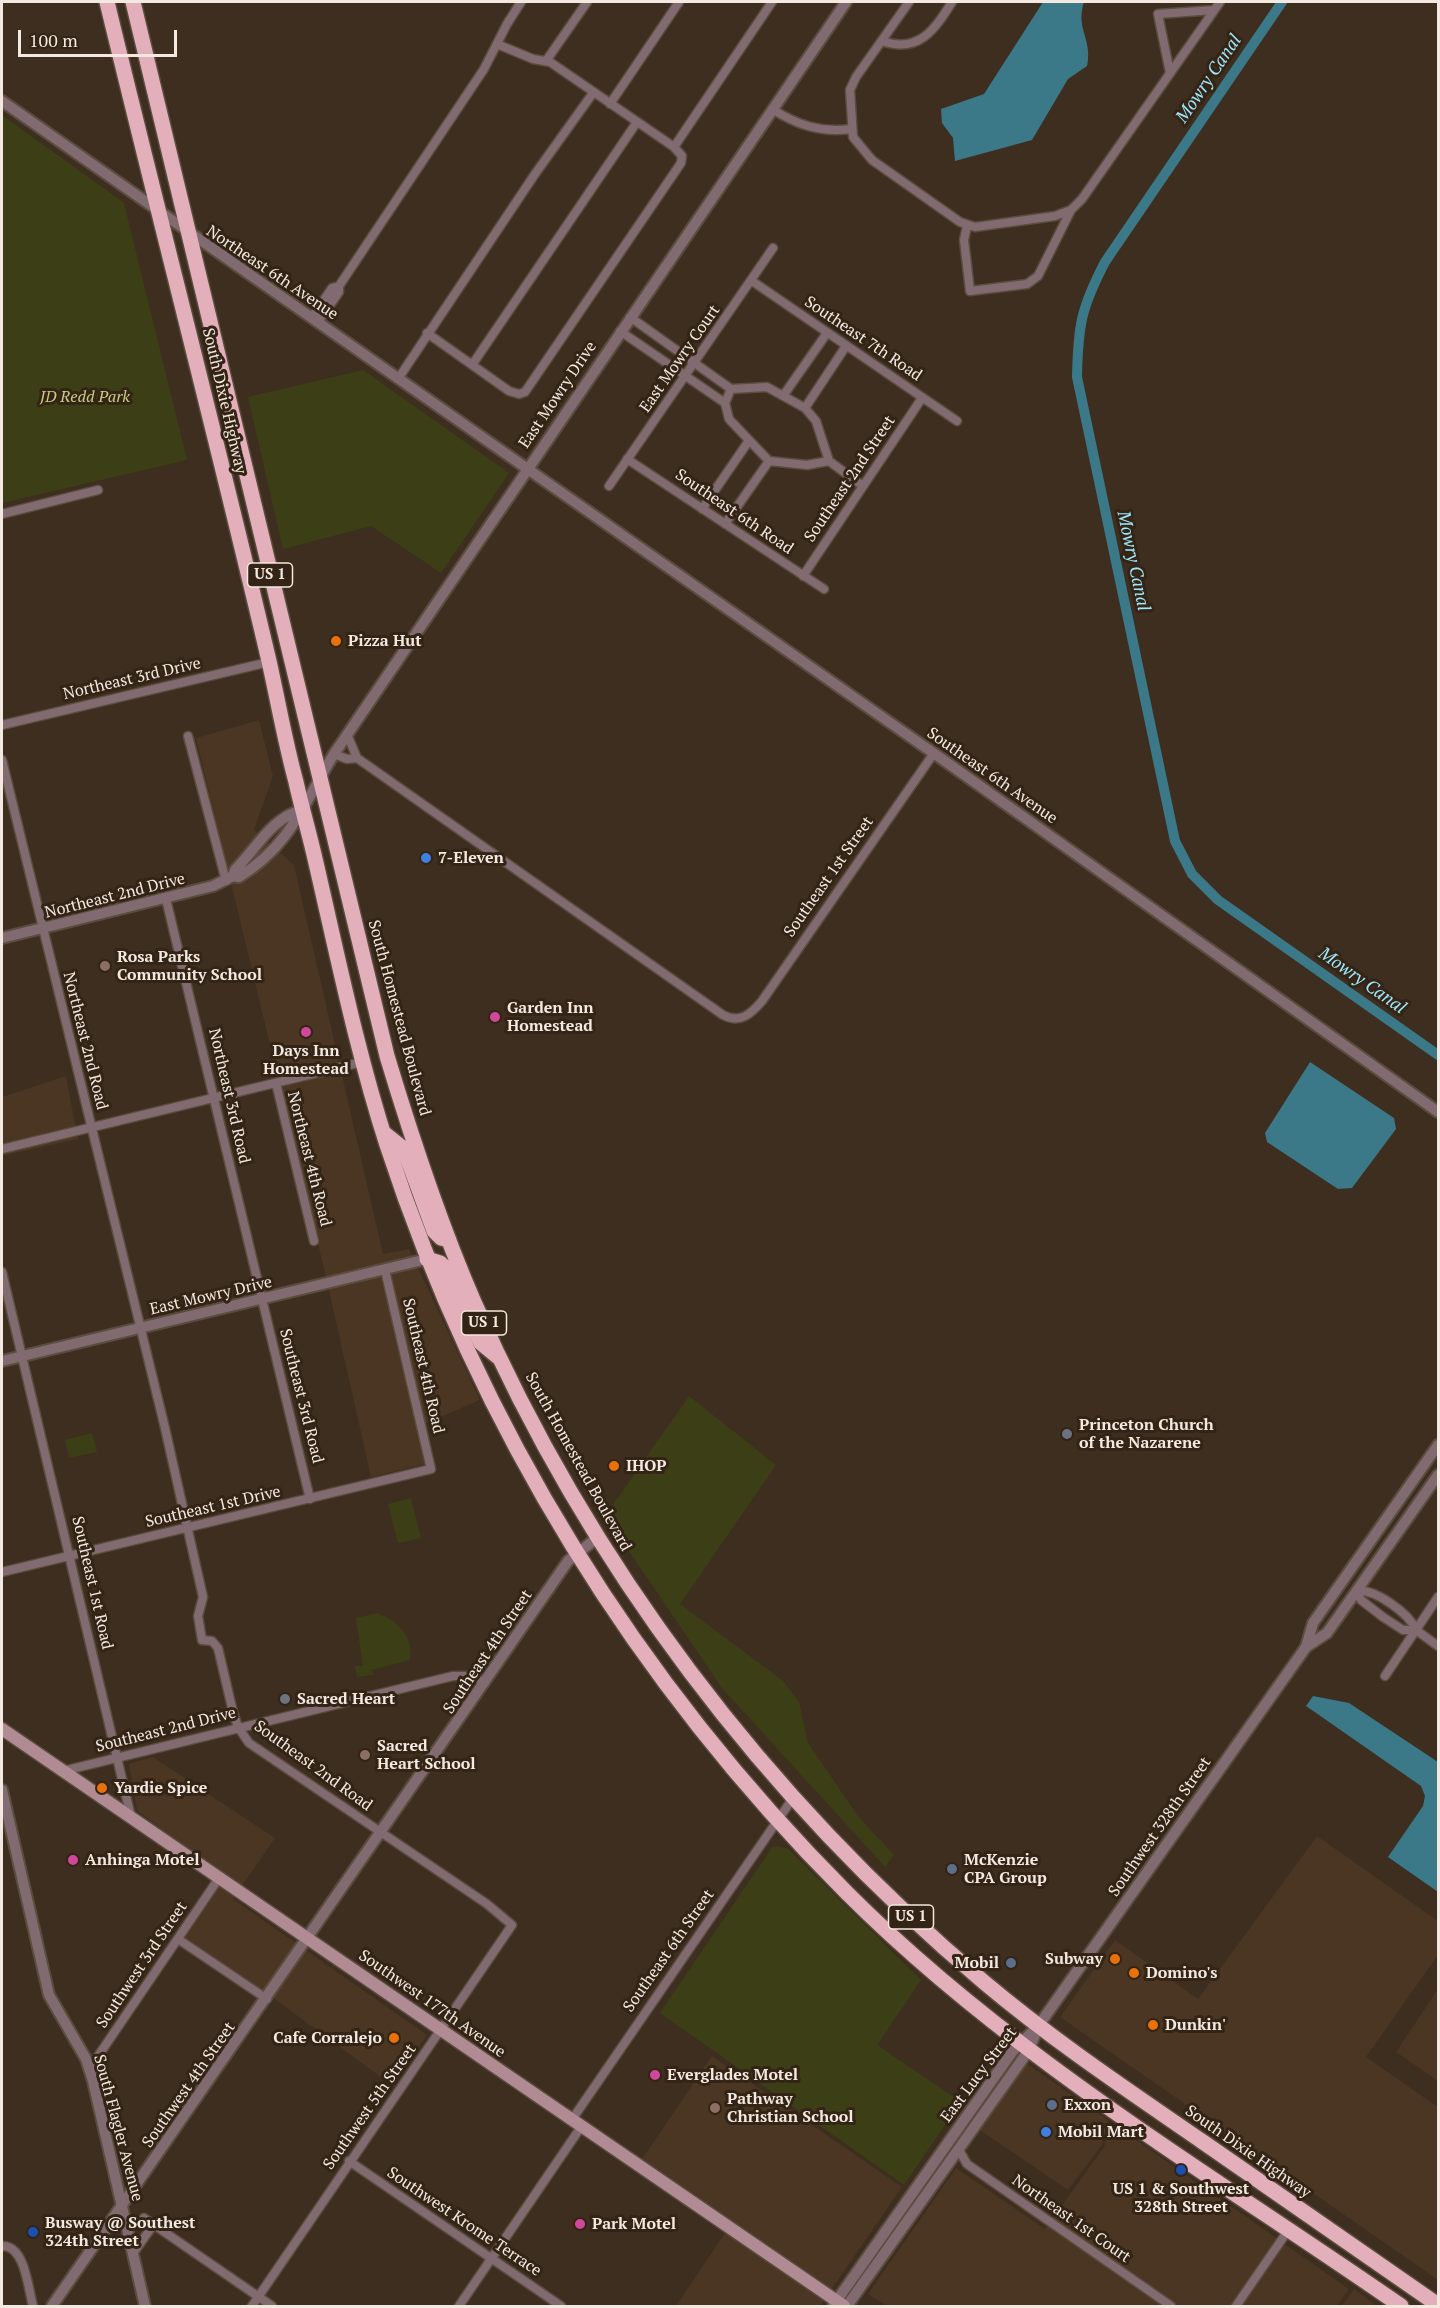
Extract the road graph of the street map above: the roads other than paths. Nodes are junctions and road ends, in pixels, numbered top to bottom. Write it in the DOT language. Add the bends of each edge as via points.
graph roads {
  1 [pos="107,2"];
  2 [pos="133,2"];
  3 [pos="521,2"];
  4 [pos="587,2"];
  5 [pos="679,2"];
  6 [pos="772,2"];
  7 [pos="846,2"];
  8 [pos="909,2"];
  9 [pos="952,2"];
  10 [pos="1220,2"];
  11 [pos="1214,10"];
  12 [pos="882,41"];
  13 [pos="497,44"];
  14 [pos="546,61"];
  15 [pos="1170,73"];
  16 [pos="593,93"];
  17 [pos="2,101"];
  18 [pos="610,104"];
  19 [pos="772,109"];
  20 [pos="637,122"];
  21 [pos="851,129"];
  22 [pos="674,147"];
  23 [pos="1071,210"];
  24 [pos="160,211"];
  25 [pos="967,226"];
  26 [pos="189,234"];
  27 [pos="773,248"];
  28 [pos="752,281"];
  29 [pos="630,317"];
  30 [pos="315,320"];
  31 [pos="620,331"];
  32 [pos="427,333"];
  33 [pos="827,333"];
  34 [pos="846,346"];
  35 [pos="695,363"];
  36 [pos="472,365"];
  37 [pos="686,375"];
  38 [pos="398,379"];
  39 [pos="731,389"];
  40 [pos="783,396"];
  41 [pos="922,398"];
  42 [pos="724,403"];
  43 [pos="805,408"];
  44 [pos="957,421"];
  45 [pos="748,442"];
  46 [pos="627,459"];
  47 [pos="769,461"];
  48 [pos="829,461"];
  49 [pos="526,468"];
  50 [pos="609,486"];
  51 [pos="863,486"];
  52 [pos="98,490"];
  53 [pos="702,509"];
  54 [pos="2,514"];
  55 [pos="725,524"];
  56 [pos="803,576"];
  57 [pos="824,590"];
  58 [pos="269,662"];
  59 [pos="2,725"];
  60 [pos="347,734"];
  61 [pos="188,736"];
  62 [pos="934,753"];
  63 [pos="334,754"];
  64 [pos="357,758"];
  65 [pos="2,760"];
  66 [pos="320,779"];
  67 [pos="303,810"];
  68 [pos="229,879"];
  69 [pos="166,899"];
  70 [pos="42,929"];
  71 [pos="2,938"];
  72 [pos="362,1062"];
  73 [pos="276,1083"];
  74 [pos="214,1098"];
  75 [pos="1438,1112"];
  76 [pos="90,1128"];
  77 [pos="384,1132"];
  78 [pos="2,1149"];
  79 [pos="449,1240"];
  80 [pos="314,1241"];
  81 [pos="427,1259"];
  82 [pos="385,1270"];
  83 [pos="2,1272"];
  84 [pos="262,1299"];
  85 [pos="140,1328"];
  86 [pos="21,1356"];
  87 [pos="501,1359"];
  88 [pos="2,1360"];
  89 [pos="1438,1445"];
  90 [pos="431,1469"];
  91 [pos="1438,1475"];
  92 [pos="310,1499"];
  93 [pos="187,1528"];
  94 [pos="598,1537"];
  95 [pos="576,1552"];
  96 [pos="70,1556"];
  97 [pos="2,1572"];
  98 [pos="1357,1590"];
  99 [pos="1438,1597"];
  100 [pos="1400,1612"];
  101 [pos="1393,1623"];
  102 [pos="1416,1630"];
  103 [pos="1438,1646"];
  104 [pos="1306,1647"];
  105 [pos="1385,1676"];
  106 [pos="485,1683"];
  107 [pos="238,1727"];
  108 [pos="2,1729"];
  109 [pos="118,1758"];
  110 [pos="63,1771"];
  111 [pos="2,1790"];
  112 [pos="793,1798"];
  113 [pos="131,1818"];
  114 [pos="778,1821"];
  115 [pos="382,1832"];
  116 [pos="219,1878"];
  117 [pos="512,1925"];
  118 [pos="178,1939"];
  119 [pos="308,1939"];
  120 [pos="267,1999"];
  121 [pos="1039,2025"];
  122 [pos="441,2030"];
  123 [pos="1024,2046"];
  124 [pos="90,2068"];
  125 [pos="576,2124"];
  126 [pos="959,2150"];
  127 [pos="940,2153"];
  128 [pos="951,2160"];
  129 [pos="350,2162"];
  130 [pos="917,2186"];
  131 [pos="928,2193"];
  132 [pos="123,2205"];
  133 [pos="144,2218"];
  134 [pos="154,2224"];
  135 [pos="1289,2229"];
  136 [pos="105,2231"];
  137 [pos="130,2233"];
  138 [pos="2,2246"];
  139 [pos="134,2252"];
  140 [pos="492,2259"];
  141 [pos="259,2297"];
  142 [pos="840,2305"];
  143 [pos="1438,2305"];
  144 [pos="33,2307"];
  145 [pos="52,2307"];
  146 [pos="145,2307"];
  147 [pos="252,2307"];
  148 [pos="272,2307"];
  149 [pos="459,2307"];
  150 [pos="561,2307"];
  151 [pos="1171,2307"];
  152 [pos="1236,2307"];
  153 [pos="1401,2307"];
  1 -- 24 [label="highway, South Dixie Highway / US 1"];
  2 -- 26 [label="highway, South Dixie Highway / US 1"];
  3 -- 13 [label="street"];
  4 -- 14 [label="street"];
  5 -- 18 [label="street"];
  6 -- 22 [label="street"];
  7 -- 19 [label="street, East Mowry Drive"];
  8 -- 12 [label="street"];
  9 -- 12 [label="street" via="934,30 922,38 896,46"];
  10 -- 11 [label="street"];
  11 -- 15 [label="street"];
  11 -- 15 [label="street" via="1158,14"];
  12 -- 21 [label="street" via="850,90"];
  13 -- 14 [label="street"];
  13 -- 30 [label="street" via="339,286 332,288"];
  14 -- 16 [label="street"];
  15 -- 23 [label="street" via="1082,200"];
  16 -- 18 [label="street"];
  16 -- 32 [label="street"];
  17 -- 24 [label="street, Northeast 6th Avenue"];
  18 -- 20 [label="street"];
  19 -- 21 [label="street" via="818,130"];
  19 -- 29 [label="street, East Mowry Drive"];
  20 -- 22 [label="street"];
  20 -- 36 [label="street"];
  21 -- 25 [label="street" via="872,160"];
  22 -- 36 [label="street" via="682,156 681,166 528,389 519,394 512,392"];
  23 -- 25 [label="street" via="1055,216"];
  23 -- 25 [label="street" via="1038,276 1027,284 970,291 964,240"];
  24 -- 26 [label="street, Northeast 6th Avenue"];
  24 -- 58 [label="highway, South Dixie Highway / US 1"];
  26 -- 30 [label="street, Northeast 6th Avenue"];
  26 -- 66 [label="highway, South Dixie Highway / US 1"];
  27 -- 28 [label="street, East Mowry Court"];
  28 -- 33 [label="street, Southeast 7th Road"];
  28 -- 35 [label="street, East Mowry Court"];
  29 -- 31 [label="street, East Mowry Drive"];
  29 -- 35 [label="street"];
  30 -- 38 [label="street, Northeast 6th Avenue"];
  31 -- 37 [label="street"];
  31 -- 49 [label="street, East Mowry Drive"];
  32 -- 36 [label="street"];
  32 -- 38 [label="street"];
  33 -- 34 [label="street, Southeast 7th Road"];
  33 -- 40 [label="street"];
  34 -- 41 [label="street, Southeast 7th Road"];
  34 -- 43 [label="street"];
  35 -- 37 [label="street, East Mowry Court"];
  35 -- 39 [label="street"];
  37 -- 42 [label="street"];
  37 -- 46 [label="street, East Mowry Court"];
  38 -- 49 [label="street, Northeast 6th Avenue"];
  39 -- 40 [label="street" via="767,387"];
  39 -- 42 [label="street"];
  40 -- 43 [label="street"];
  41 -- 44 [label="street, Southeast 7th Road"];
  41 -- 51 [label="street, Southeast 2nd Street"];
  42 -- 45 [label="street" via="729,419"];
  43 -- 48 [label="street" via="816,421"];
  45 -- 47 [label="street"];
  45 -- 53 [label="street"];
  46 -- 50 [label="street, East Mowry Court"];
  46 -- 53 [label="street, Southeast 6th Road"];
  47 -- 48 [label="street" via="807,465"];
  47 -- 55 [label="street"];
  48 -- 51 [label="street"];
  49 -- 60 [label="street, East Mowry Drive"];
  49 -- 62 [label="street, Southeast 6th Avenue"];
  51 -- 56 [label="street, Southeast 2nd Street"];
  52 -- 54 [label="street"];
  53 -- 55 [label="street, Southeast 6th Road"];
  55 -- 56 [label="street, Southeast 6th Road"];
  56 -- 57 [label="street, Southeast 6th Road"];
  58 -- 59 [label="street, Northeast 3rd Drive"];
  58 -- 67 [label="highway, South Dixie Highway / US 1"];
  60 -- 63 [label="street, East Mowry Drive"];
  60 -- 64 [label="street"];
  61 -- 68 [label="street" via="220,862"];
  62 -- 64 [label="street, Southeast 1st Street" via="762,1002 746,1017 735,1019 723,1015"];
  62 -- 75 [label="street, Southeast 6th Avenue"];
  63 -- 64 [label="street"];
  63 -- 66 [label="street, East Mowry Drive"];
  65 -- 70 [label="street, Northeast 2nd Road"];
  66 -- 67 [label="street, East Mowry Drive"];
  66 -- 79 [label="highway, South Homestead Boulevard / US 1" via="387,1056"];
  67 -- 68 [label="street" via="290,813 276,824"];
  67 -- 68 [label="street, Northeast 2nd Drive" via="288,835 269,855 239,877"];
  67 -- 72 [label="highway, US 1"];
  68 -- 69 [label="street, Northeast 2nd Drive"];
  69 -- 70 [label="street, Northeast 2nd Drive"];
  69 -- 74 [label="street, Northeast 3rd Road"];
  70 -- 71 [label="street, Northeast 2nd Drive"];
  70 -- 76 [label="street, Northeast 2nd Road"];
  72 -- 73 [label="street"];
  72 -- 77 [label="highway, US 1"];
  73 -- 74 [label="street"];
  73 -- 80 [label="street, Northeast 4th Road"];
  74 -- 76 [label="street"];
  74 -- 84 [label="street, Northeast 3rd Road"];
  76 -- 78 [label="street"];
  76 -- 85 [label="street, Northeast 2nd Road"];
  77 -- 79 [label="highway" via="404,1149 434,1231"];
  77 -- 81 [label="highway, US 1"];
  79 -- 87 [label="highway, South Homestead Boulevard / US 1"];
  81 -- 82 [label="street, East Mowry Drive"];
  81 -- 87 [label="highway" via="447,1269 481,1343"];
  81 -- 95 [label="highway, US 1" via="495,1409"];
  82 -- 84 [label="street, East Mowry Drive"];
  82 -- 90 [label="street, Southeast 4th Road"];
  83 -- 86 [label="street, Southeast 1st Road"];
  84 -- 85 [label="street, East Mowry Drive"];
  84 -- 92 [label="street, Southeast 3rd Road"];
  85 -- 86 [label="street, East Mowry Drive"];
  85 -- 93 [label="street, Southeast 2nd Road"];
  86 -- 88 [label="street, East Mowry Drive"];
  86 -- 96 [label="street, Southeast 1st Road"];
  87 -- 94 [label="highway, South Homestead Boulevard / US 1" via="538,1434"];
  89 -- 104 [label="street, Southwest 328th Street" via="1313,1623"];
  90 -- 92 [label="street, Southeast 1st Drive"];
  91 -- 98 [label="street, Southwest 328th Street"];
  92 -- 93 [label="street, Southeast 1st Drive"];
  93 -- 96 [label="street, Southeast 1st Drive"];
  93 -- 107 [label="street, Southeast 2nd Road" via="203,1597 198,1616 202,1640 212,1641 218,1648"];
  94 -- 95 [label="street, Southeast 4th Street"];
  94 -- 112 [label="highway, South Homestead Boulevard / US 1" via="687,1669"];
  95 -- 106 [label="street, Southeast 4th Street"];
  95 -- 114 [label="highway, US 1" via="671,1691"];
  96 -- 97 [label="street, Southeast 1st Drive"];
  96 -- 109 [label="street, Southeast 1st Road"];
  98 -- 100 [label="street" via="1369,1590"];
  98 -- 101 [label="street" via="1361,1600"];
  98 -- 104 [label="street, Southwest 328th Street" via="1327,1633"];
  99 -- 102 [label="street"];
  100 -- 101 [label="street"];
  100 -- 102 [label="street" via="1412,1619"];
  101 -- 102 [label="street" via="1403,1630"];
  102 -- 103 [label="street"];
  102 -- 105 [label="street"];
  104 -- 121 [label="street, Southwest 328th Street"];
  106 -- 107 [label="street, Southeast 2nd Drive" via="471,1676 453,1676"];
  106 -- 115 [label="street, Southeast 4th Street"];
  107 -- 109 [label="street, Southeast 2nd Drive"];
  107 -- 115 [label="street, Southeast 2nd Road" via="249,1743"];
  108 -- 110 [label="main road, Southwest 177th Avenue"];
  109 -- 110 [label="street, Southeast 2nd Drive"];
  109 -- 113 [label="street, Southeast 1st Road"];
  110 -- 113 [label="main road, Southwest 177th Avenue"];
  111 -- 124 [label="street, South Flagler Avenue" via="49,1995"];
  112 -- 114 [label="street, Southeast 6th Street"];
  112 -- 121 [label="highway, South Homestead Boulevard / US 1" via="911,1917"];
  113 -- 116 [label="main road, Southwest 177th Avenue"];
  114 -- 123 [label="highway, US 1" via="895,1939"];
  114 -- 125 [label="street, Southeast 6th Street"];
  115 -- 117 [label="street, Southeast 2nd Road"];
  115 -- 119 [label="street, Southeast 4th Street"];
  116 -- 118 [label="street, Southwest 3rd Street"];
  116 -- 119 [label="main road, Southwest 177th Avenue"];
  117 -- 122 [label="street, Southwest 5th Street"];
  118 -- 120 [label="street"];
  118 -- 124 [label="street, Southwest 3rd Street"];
  119 -- 120 [label="street, Southwest 4th Street"];
  119 -- 122 [label="main road, Southwest 177th Avenue"];
  120 -- 132 [label="street, Southwest 4th Street"];
  121 -- 123 [label="street, East Lucy Street"];
  121 -- 143 [label="highway, South Dixie Highway / US 1" via="1095,2068"];
  122 -- 125 [label="main road, Southwest 177th Avenue"];
  122 -- 129 [label="street, Southwest 5th Street"];
  123 -- 126 [label="street, East Lucy Street"];
  123 -- 127 [label="street, East Lucy Street"];
  123 -- 135 [label="highway, US 1" via="1145,2134"];
  124 -- 132 [label="street, South Flagler Avenue"];
  125 -- 140 [label="street, Southeast 6th Street"];
  125 -- 142 [label="main road, Southwest 177th Avenue"];
  126 -- 128 [label="street, East Lucy Street"];
  126 -- 151 [label="street, Northeast 1st Court" via="967,2164"];
  127 -- 128 [label="street"];
  127 -- 130 [label="street, East Lucy Street"];
  128 -- 131 [label="street, East Lucy Street"];
  129 -- 140 [label="street, Southwest Krome Terrace"];
  129 -- 141 [label="street, Southwest 5th Street"];
  130 -- 131 [label="street"];
  130 -- 142 [label="street, East Lucy Street"];
  131 -- 142 [label="street, East Lucy Street"];
  132 -- 136 [label="street, Southwest 4th Street"];
  132 -- 137 [label="street, South Flagler Avenue"];
  133 -- 134 [label="street"];
  134 -- 139 [label="street"];
  134 -- 141 [label="street"];
  135 -- 152 [label="street"];
  135 -- 153 [label="highway, US 1"];
  136 -- 137 [label="street" via="116,2228"];
  136 -- 145 [label="street, Southwest 4th Street"];
  137 -- 139 [label="street, South Flagler Avenue"];
  138 -- 144 [label="street" via="12,2247 19,2254"];
  139 -- 146 [label="street, South Flagler Avenue"];
  140 -- 149 [label="street, Southeast 6th Street"];
  140 -- 150 [label="street, Southwest Krome Terrace"];
  141 -- 147 [label="street, Southwest 5th Street"];
  141 -- 148 [label="street"];
}
